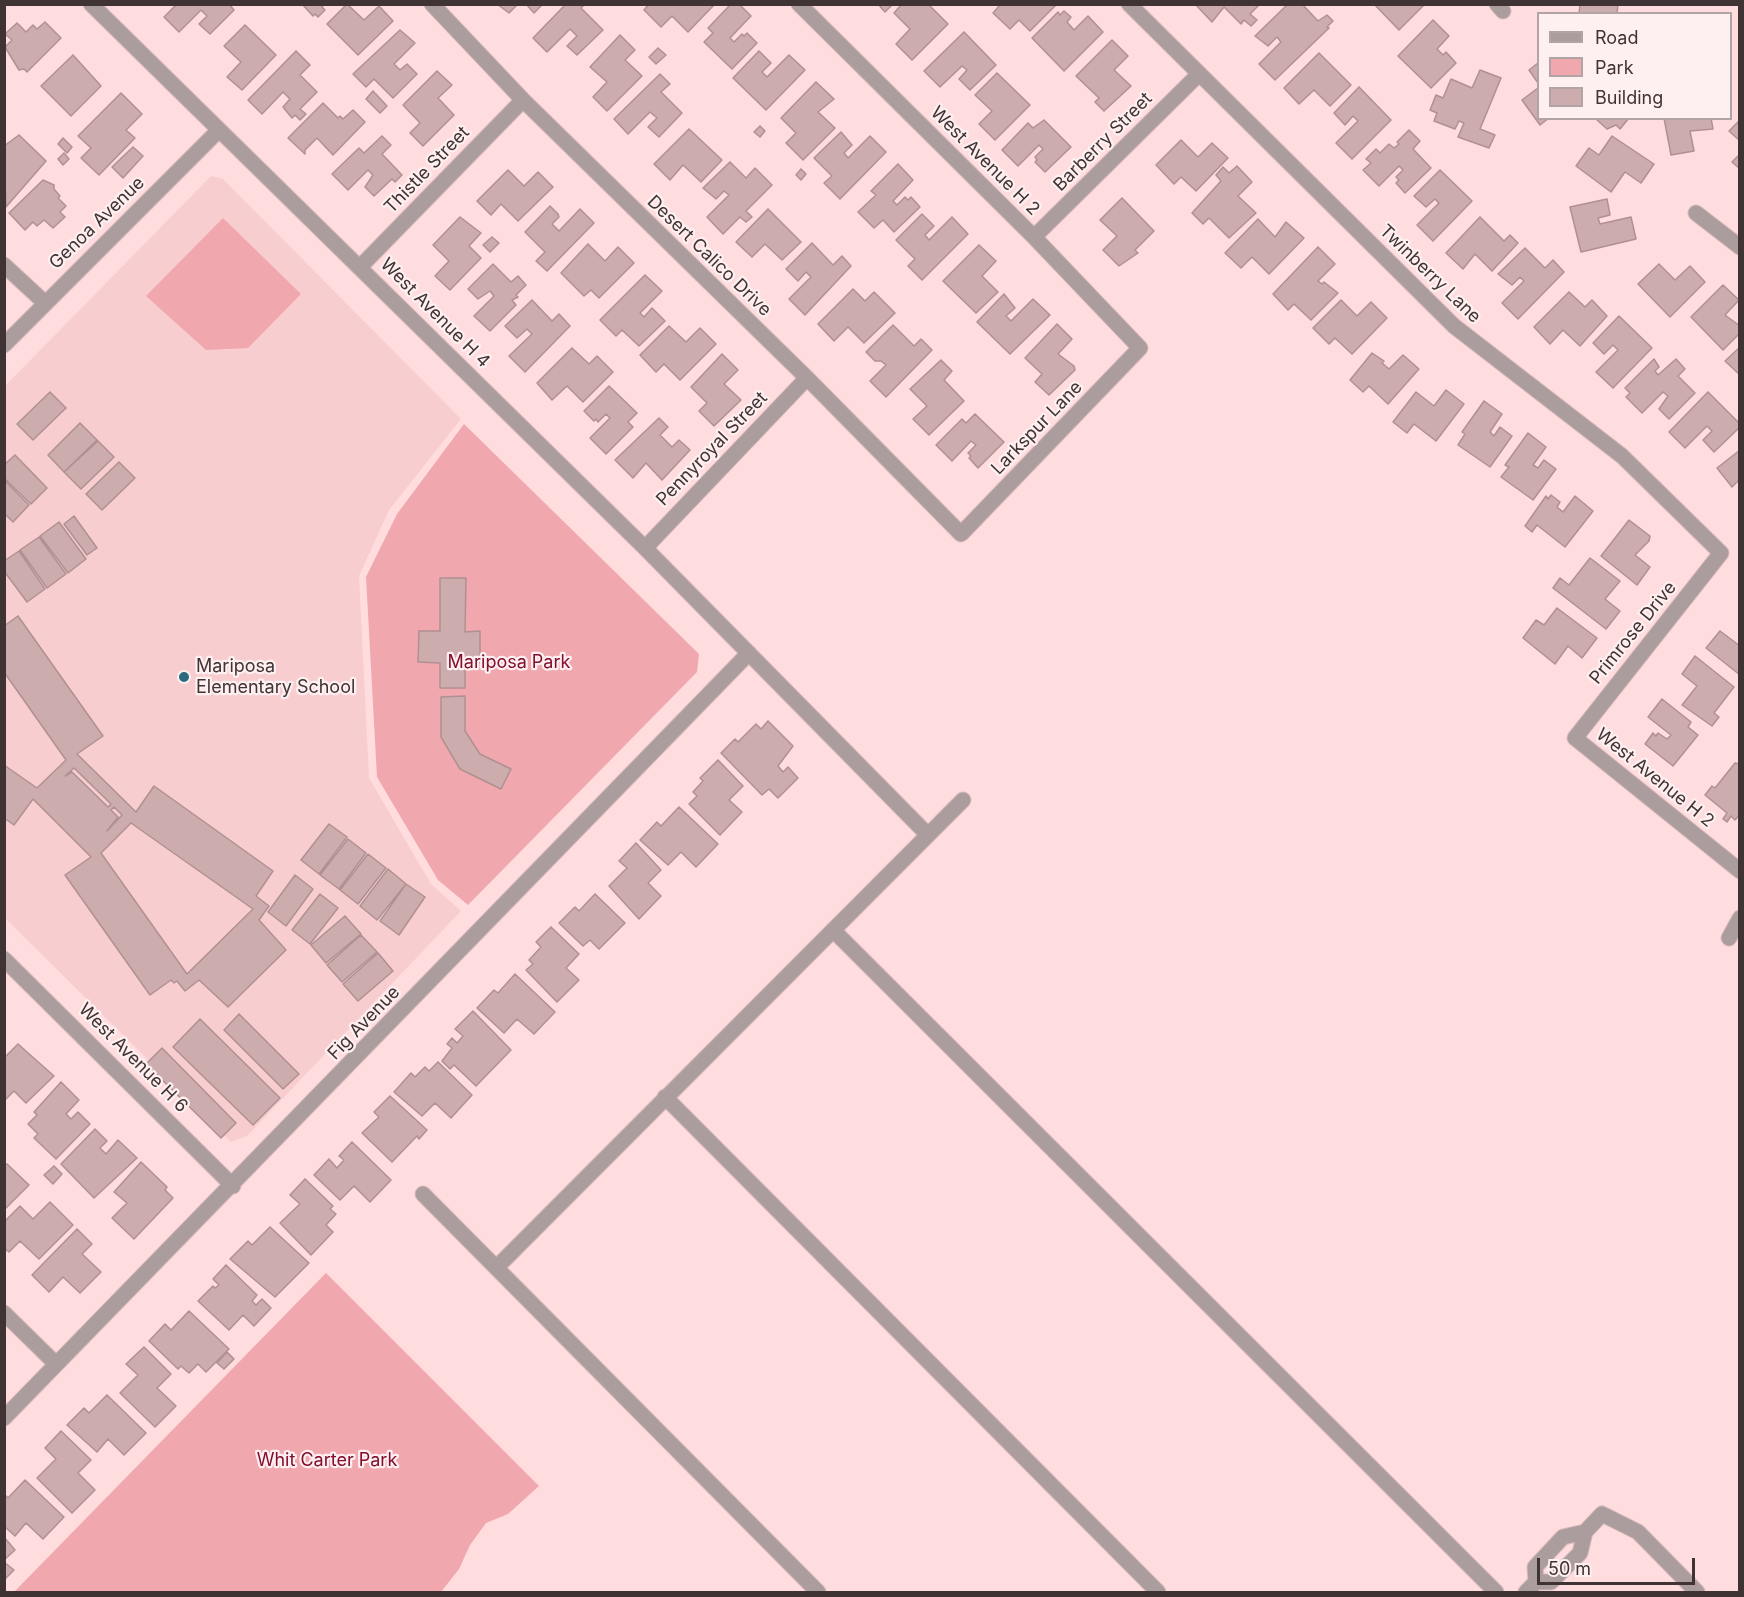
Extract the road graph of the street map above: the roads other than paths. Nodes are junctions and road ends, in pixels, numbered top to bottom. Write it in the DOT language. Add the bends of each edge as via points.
graph roads {
  1 [pos="91,4"];
  2 [pos="432,4"];
  3 [pos="799,4"];
  4 [pos="1129,4"];
  5 [pos="1198,75"];
  6 [pos="523,100"];
  7 [pos="219,130"];
  8 [pos="1696,213"];
  9 [pos="1034,237"];
  10 [pos="1740,247"];
  11 [pos="4,265"];
  12 [pos="360,267"];
  13 [pos="44,302"];
  14 [pos="4,345"];
  15 [pos="1140,348"];
  16 [pos="807,378"];
  17 [pos="961,534"];
  18 [pos="645,548"];
  19 [pos="1721,554"];
  20 [pos="749,652"];
  21 [pos="1575,738"];
  22 [pos="963,800"];
  23 [pos="928,835"];
  24 [pos="1740,871"];
  25 [pos="1740,918"];
  26 [pos="832,930"];
  27 [pos="1729,938"];
  28 [pos="4,958"];
  29 [pos="665,1096"];
  30 [pos="233,1186"];
  31 [pos="423,1194"];
  32 [pos="497,1267"];
  33 [pos="4,1313"];
  34 [pos="56,1364"];
  35 [pos="4,1418"];
  36 [pos="1585,1532"];
  37 [pos="1531,1587"];
  38 [pos="819,1593"];
  39 [pos="1158,1593"];
  40 [pos="1496,1593"];
  41 [pos="1697,1593"];
  1 -- 7 [label="street, West Avenue H 4"];
  2 -- 6 [label="street, Desert Calico Drive"];
  3 -- 9 [label="street, West Avenue H 2"];
  4 -- 5 [label="street, Twinberry Lane"];
  5 -- 9 [label="street, Barberry Street"];
  5 -- 19 [label="street, Twinberry Lane" via="1454,326 1622,456"];
  6 -- 12 [label="street, Thistle Street"];
  6 -- 16 [label="street, Desert Calico Drive"];
  7 -- 12 [label="street, West Avenue H 4"];
  7 -- 13 [label="street, Genoa Avenue"];
  8 -- 10 [label="street"];
  9 -- 15 [label="street, West Avenue H 2"];
  11 -- 13 [label="street"];
  12 -- 18 [label="street, West Avenue H 4"];
  13 -- 14 [label="street, Genoa Avenue"];
  15 -- 17 [label="street, Larkspur Lane"];
  16 -- 17 [label="street, Desert Calico Drive"];
  16 -- 18 [label="street, Pennyroyal Street"];
  18 -- 20 [label="street, West Avenue H 4"];
  19 -- 21 [label="street, Primrose Drive"];
  20 -- 23 [label="street, West Avenue H 4"];
  20 -- 30 [label="street, Fig Avenue"];
  21 -- 24 [label="street, West Avenue H 2"];
  22 -- 23 [label="street"];
  23 -- 26 [label="street"];
  25 -- 27 [label="street"];
  26 -- 29 [label="street"];
  26 -- 40 [label="street"];
  28 -- 30 [label="street, West Avenue H 6"];
  29 -- 32 [label="street"];
  29 -- 39 [label="street"];
  30 -- 34 [label="street, Fig Avenue"];
  31 -- 32 [label="street"];
  32 -- 38 [label="street"];
  33 -- 34 [label="street"];
  34 -- 35 [label="street, Fig Avenue"];
  36 -- 37 [label="street" via="1580,1553 1551,1582"];
  36 -- 37 [label="street" via="1563,1537 1535,1567"];
  36 -- 41 [label="street" via="1602,1514 1638,1532"];
}
